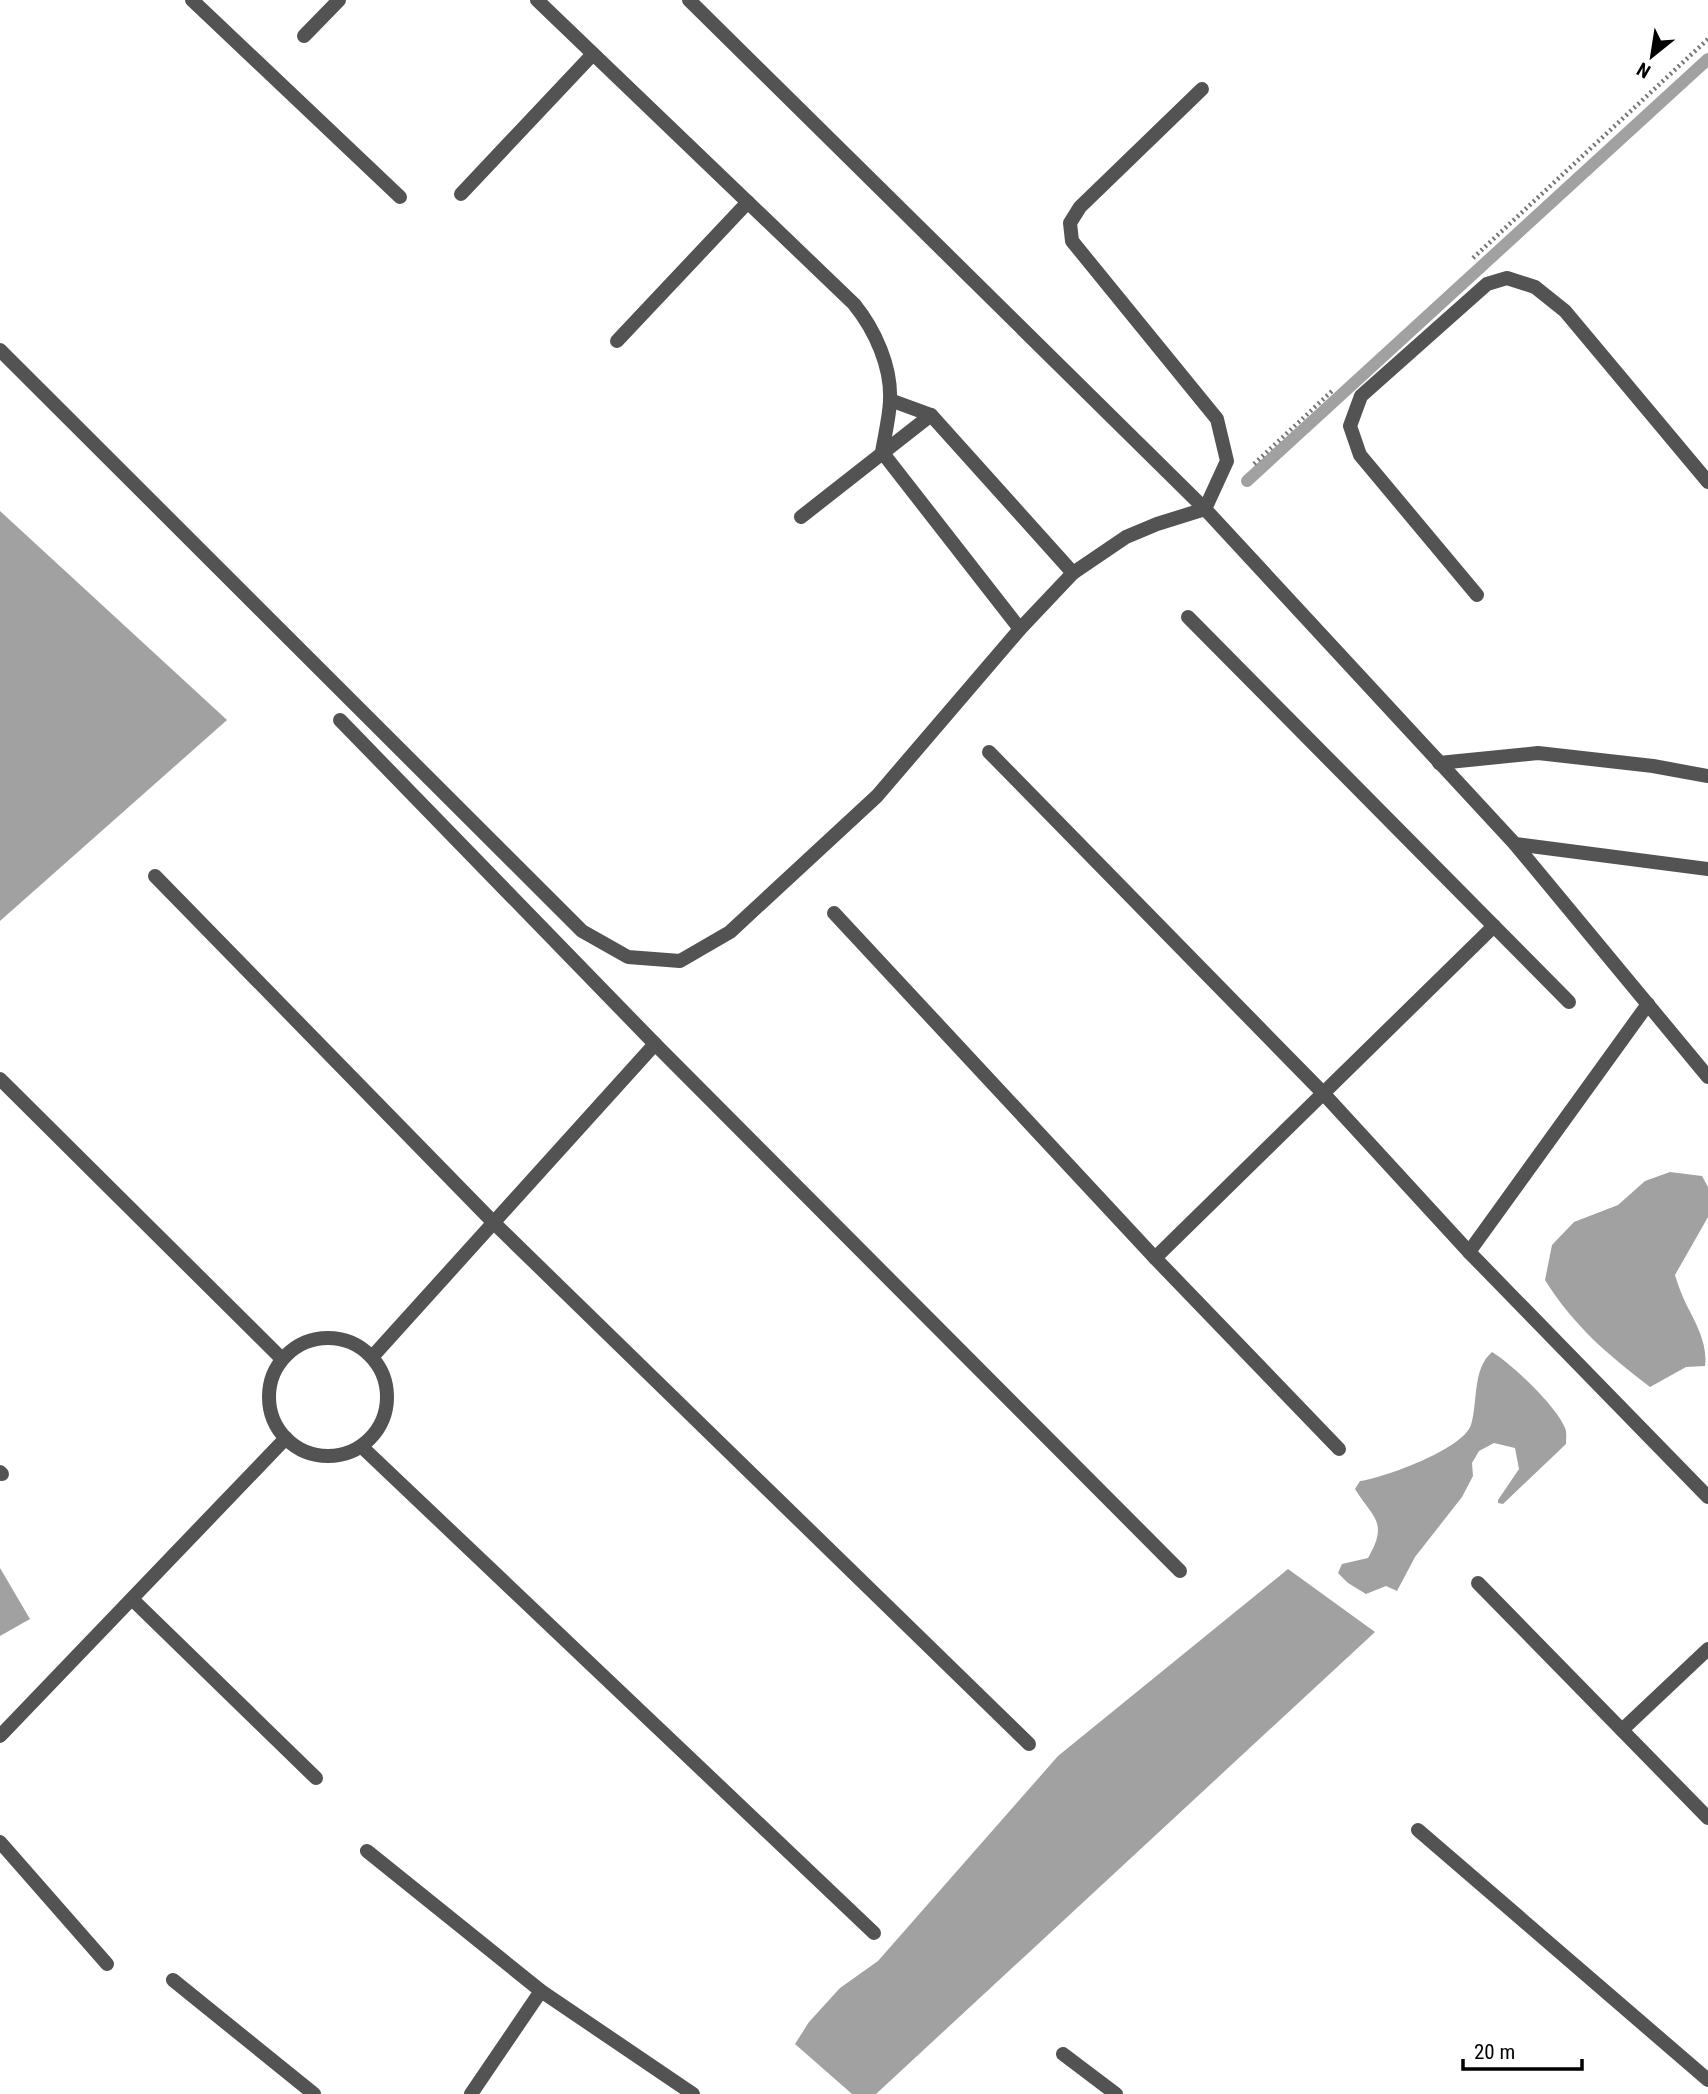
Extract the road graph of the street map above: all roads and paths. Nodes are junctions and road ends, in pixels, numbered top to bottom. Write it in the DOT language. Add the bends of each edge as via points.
graph roads {
  1 [pos="192,0"];
  2 [pos="339,0"];
  3 [pos="537,0"];
  4 [pos="689,0"];
  5 [pos="304,36"];
  6 [pos="593,54"];
  7 [pos="1202,89"];
  8 [pos="461,194"];
  9 [pos="400,197"];
  10 [pos="748,202"];
  11 [pos="617,341"];
  12 [pos="0,350"];
  13 [pos="890,400"];
  14 [pos="931,415"];
  15 [pos="882,452"];
  16 [pos="1708,482"];
  17 [pos="1205,509"];
  18 [pos="801,517"];
  19 [pos="1073,573"];
  20 [pos="1477,594"];
  21 [pos="1188,617"];
  22 [pos="1020,629"];
  23 [pos="340,720"];
  24 [pos="989,752"];
  25 [pos="1439,763"];
  26 [pos="1708,776"];
  27 [pos="1515,845"];
  28 [pos="1708,869"];
  29 [pos="155,876"];
  30 [pos="834,913"];
  31 [pos="1494,926"];
  32 [pos="1569,1002"];
  33 [pos="1648,1004"];
  34 [pos="655,1045"];
  35 [pos="1708,1077"];
  36 [pos="0,1079"];
  37 [pos="1323,1093"];
  38 [pos="494,1223"];
  39 [pos="1469,1252"];
  40 [pos="1155,1258"];
  41 [pos="373,1356"];
  42 [pos="281,1359"];
  43 [pos="286,1438"];
  44 [pos="362,1447"];
  45 [pos="1339,1449"];
  46 [pos="1708,1497"];
  47 [pos="1180,1571"];
  48 [pos="1478,1583"];
  49 [pos="133,1600"];
  50 [pos="1708,1649"];
  51 [pos="1622,1730"];
  52 [pos="0,1736"];
  53 [pos="1029,1744"];
  54 [pos="316,1778"];
  55 [pos="1708,1818"];
  56 [pos="1418,1830"];
  57 [pos="0,1842"];
  58 [pos="367,1851"];
  59 [pos="874,1933"];
  60 [pos="107,1964"];
  61 [pos="173,1980"];
  62 [pos="541,1991"];
  63 [pos="1063,2054"];
  64 [pos="1708,2080"];
  65 [pos="314,2094"];
  66 [pos="471,2094"];
  67 [pos="693,2094"];
  68 [pos="1116,2094"];
  1 -- 9 [label="street"];
  2 -- 5 [label="street"];
  3 -- 6 [label="street"];
  4 -- 17 [label="street"];
  6 -- 8 [label="street"];
  6 -- 10 [label="street"];
  7 -- 17 [label="street" via="1080,206 1070,223 1072,241 1217,419 1227,461"];
  10 -- 11 [label="street"];
  10 -- 13 [label="street" via="869,323 886,370"];
  12 -- 22 [label="street" via="582,932 628,957 680,961 730,932 877,796"];
  13 -- 14 [label="street"];
  13 -- 15 [label="street"];
  14 -- 15 [label="street"];
  14 -- 19 [label="street"];
  15 -- 18 [label="street"];
  15 -- 22 [label="street"];
  16 -- 20 [label="street" via="1565,311 1525,284 1507,278 1487,284 1361,396 1350,426 1360,455"];
  17 -- 19 [label="street" via="1126,537"];
  17 -- 25 [label="street"];
  19 -- 22 [label="street"];
  21 -- 31 [label="street"];
  23 -- 34 [label="street"];
  24 -- 37 [label="street"];
  25 -- 26 [label="street" via="1538,753"];
  25 -- 27 [label="street"];
  27 -- 28 [label="street"];
  27 -- 33 [label="street"];
  29 -- 38 [label="street"];
  30 -- 40 [label="street"];
  31 -- 32 [label="street"];
  31 -- 37 [label="street"];
  33 -- 35 [label="street"];
  33 -- 39 [label="street"];
  34 -- 38 [label="street"];
  34 -- 47 [label="street"];
  36 -- 42 [label="street"];
  37 -- 39 [label="street"];
  37 -- 40 [label="street"];
  38 -- 41 [label="street"];
  38 -- 53 [label="street"];
  39 -- 46 [label="street"];
  40 -- 45 [label="street"];
  41 -- 42 [label="street" via="344,1339 309,1339"];
  41 -- 44 [label="street" via="388,1388 384,1421"];
  42 -- 43 [label="street" via="268,1389 273,1423"];
  43 -- 44 [label="street" via="296,1448 330,1457"];
  43 -- 49 [label="street"];
  44 -- 59 [label="street"];
  48 -- 51 [label="street"];
  49 -- 52 [label="street"];
  49 -- 54 [label="street"];
  50 -- 51 [label="street"];
  51 -- 55 [label="street"];
  56 -- 64 [label="street"];
  57 -- 60 [label="street"];
  58 -- 62 [label="street"];
  61 -- 65 [label="street"];
  62 -- 66 [label="street"];
  62 -- 67 [label="street"];
  63 -- 68 [label="street"];
}
